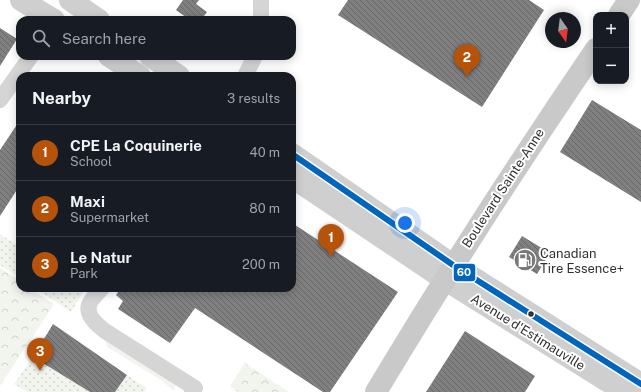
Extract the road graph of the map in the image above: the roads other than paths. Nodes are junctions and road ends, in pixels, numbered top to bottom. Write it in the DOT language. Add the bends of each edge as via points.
graph roads {
  1 [pos="21,0"];
  2 [pos="71,0"];
  3 [pos="261,0"];
  4 [pos="629,0"];
  5 [pos="621,12"];
  6 [pos="48,16"];
  7 [pos="58,16"];
  8 [pos="93,16"];
  9 [pos="261,16"];
  10 [pos="593,53"];
  11 [pos="28,60"];
  12 [pos="115,60"];
  13 [pos="156,60"];
  14 [pos="253,60"];
  15 [pos="20,72"];
  16 [pos="134,72"];
  17 [pos="173,72"];
  18 [pos="247,72"];
  19 [pos="16,77"];
  20 [pos="0,100"];
  21 [pos="296,157"];
  22 [pos="296,179"];
  23 [pos="448,272"];
  24 [pos="99,292"];
  25 [pos="641,384"];
  26 [pos="192,392"];
  27 [pos="376,392"];
  28 [pos="624,392"];
  1 -- 6 [label="main road"];
  2 -- 7 [label="street"];
  2 -- 8 [label="main road"];
  3 -- 9 [label="street"];
  4 -- 5 [label="main road"];
  10 -- 23 [label="main road, Boulevard Sainte-Anne" via="525,152"];
  11 -- 15 [label="street"];
  12 -- 16 [label="main road"];
  13 -- 17 [label="main road"];
  14 -- 18 [label="street"];
  19 -- 20 [label="street"];
  21 -- 23 [label="main road, Avenue d'Estimauville"];
  22 -- 23 [label="main road, Avenue d'Estimauville"];
  23 -- 25 [label="main road, Avenue d'Estimauville"];
  23 -- 27 [label="main road, Boulevard Sainte-Anne"];
  23 -- 28 [label="main road, Avenue d'Estimauville"];
  24 -- 26 [label="street" via="89,306 90,314 96,323 195,388"];
}
